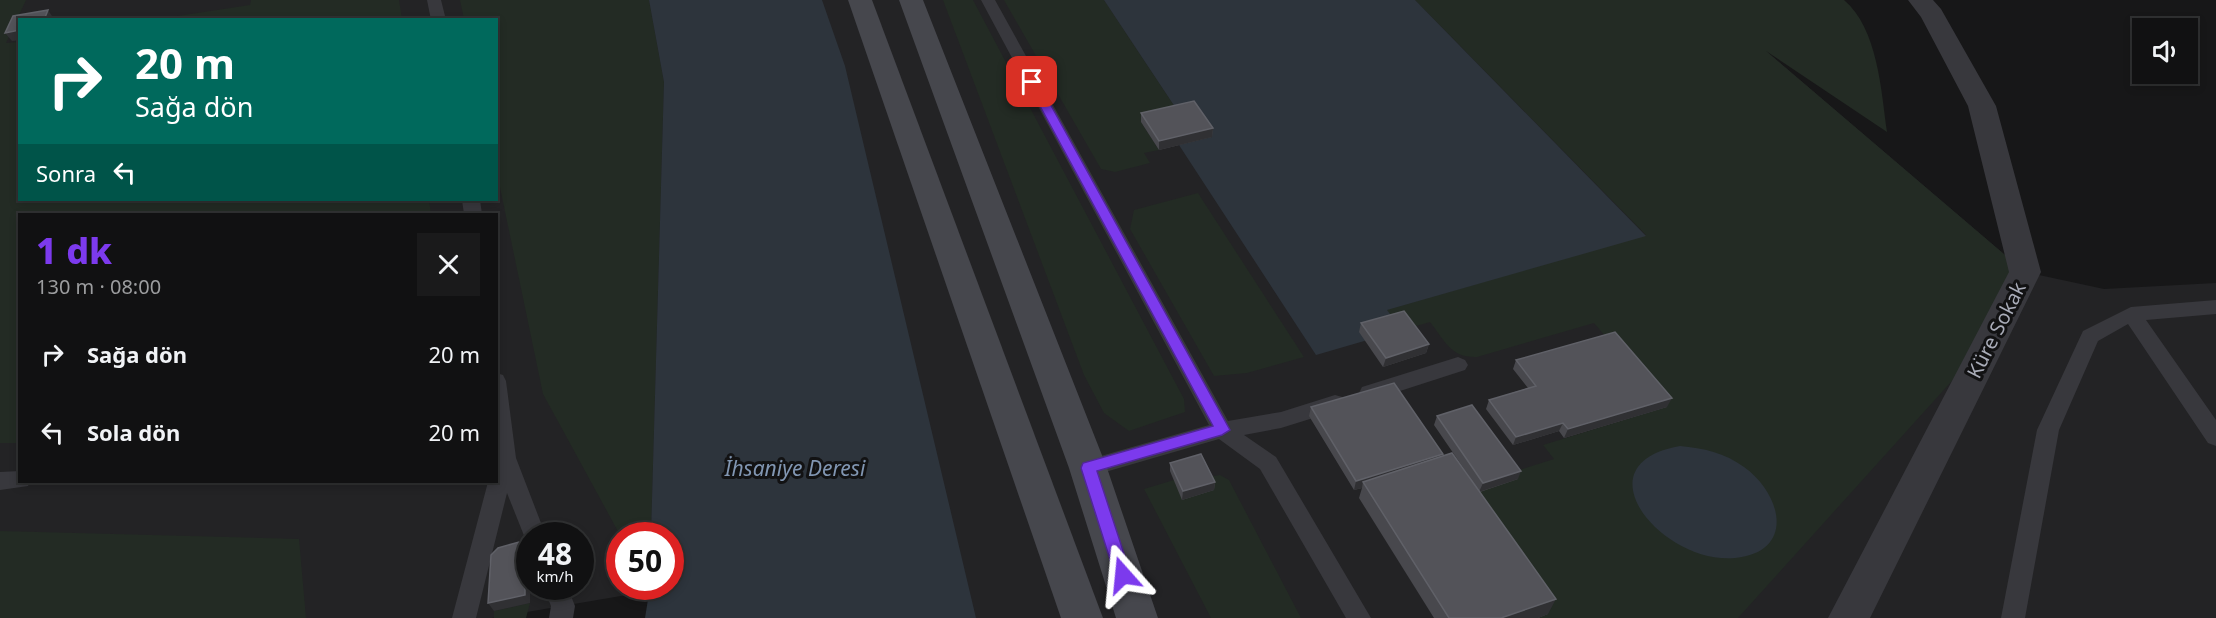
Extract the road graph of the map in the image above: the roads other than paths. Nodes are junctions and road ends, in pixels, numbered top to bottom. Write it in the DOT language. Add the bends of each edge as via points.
graph roads {
  1 [pos="434,0"];
  2 [pos="860,0"];
  3 [pos="911,0"];
  4 [pos="988,0"];
  5 [pos="1920,0"];
  6 [pos="438,18"];
  7 [pos="2216,307"];
  8 [pos="2132,314"];
  9 [pos="1458,365"];
  10 [pos="498,412"];
  11 [pos="1222,430"];
  12 [pos="2216,437"];
  13 [pos="501,458"];
  14 [pos="1089,468"];
  15 [pos="18,480"];
  16 [pos="0,481"];
  17 [pos="495,483"];
  18 [pos="529,522"];
  19 [pos="560,600"];
  20 [pos="464,618"];
  21 [pos="561,618"];
  22 [pos="1082,618"];
  23 [pos="1137,618"];
  24 [pos="1359,618"];
  25 [pos="1849,618"];
  26 [pos="2013,618"];
  1 -- 6 [label="lane"];
  2 -- 22 [label="main road"];
  3 -- 14 [label="main road"];
  4 -- 11 [label="lane"];
  5 -- 25 [label="street, Küre Sokak" via="1932,14 1982,106 2025,272"];
  7 -- 8 [label="lane"];
  8 -- 12 [label="lane"];
  8 -- 26 [label="lane" via="2090,336 2048,430"];
  9 -- 11 [label="lane" via="1281,420"];
  10 -- 13 [label="lane"];
  11 -- 14 [label="lane"];
  11 -- 24 [label="lane" via="1268,463"];
  13 -- 18 [label="lane"];
  14 -- 23 [label="main road"];
  15 -- 16 [label="lane"];
  17 -- 20 [label="lane"];
  19 -- 21 [label="lane"];
}
